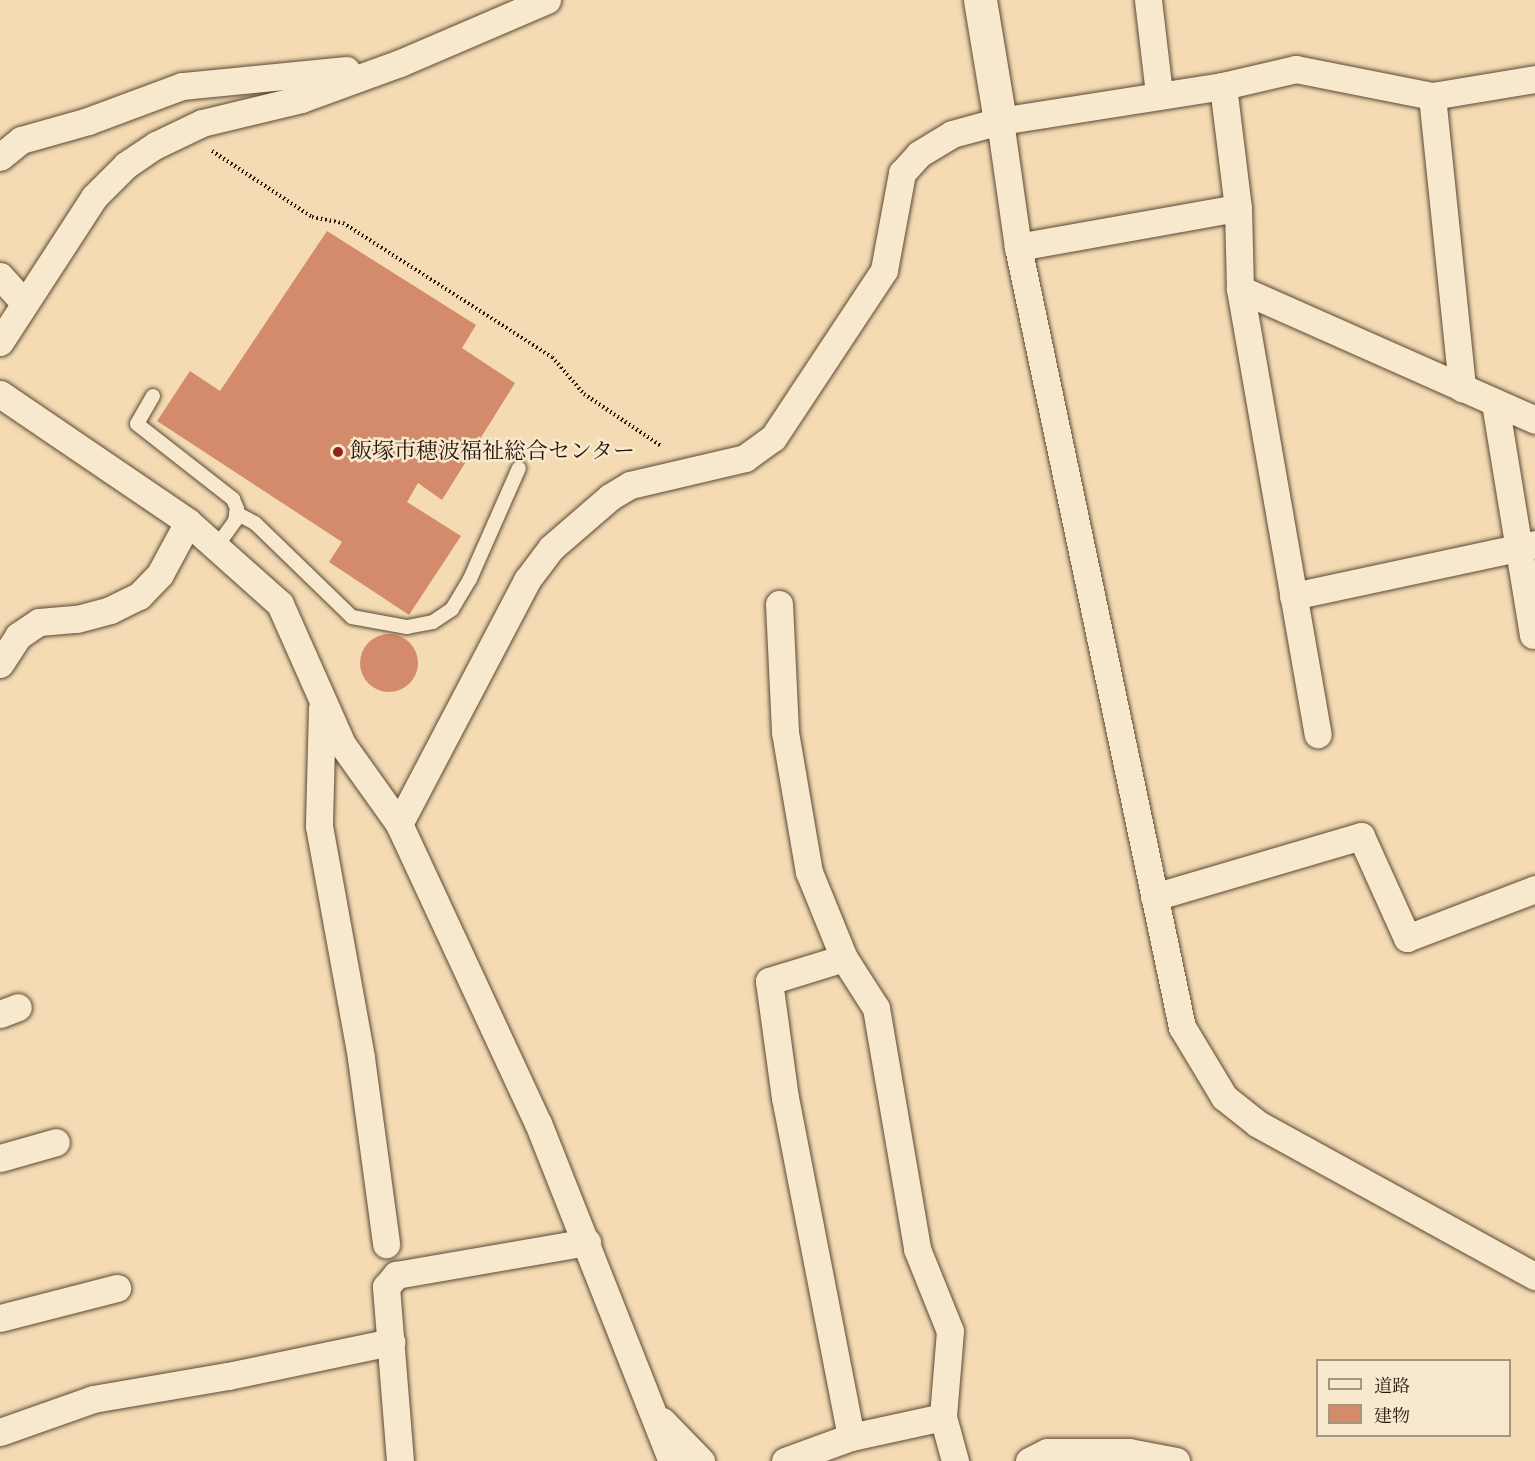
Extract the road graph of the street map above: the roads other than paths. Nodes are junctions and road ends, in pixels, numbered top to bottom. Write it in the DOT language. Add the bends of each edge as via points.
graph roads {
  1 [pos="548,0"];
  2 [pos="980,0"];
  3 [pos="1148,0"];
  4 [pos="400,63"];
  5 [pos="1535,79"];
  6 [pos="1223,86"];
  7 [pos="1159,94"];
  8 [pos="1432,96"];
  9 [pos="1000,121"];
  10 [pos="0,157"];
  11 [pos="1238,208"];
  12 [pos="1018,247"];
  13 [pos="0,276"];
  14 [pos="1240,289"];
  15 [pos="24,303"];
  16 [pos="0,342"];
  17 [pos="1462,388"];
  18 [pos="0,394"];
  19 [pos="153,396"];
  20 [pos="1495,403"];
  21 [pos="1535,420"];
  22 [pos="519,468"];
  23 [pos="236,513"];
  24 [pos="188,522"];
  25 [pos="218,546"];
  26 [pos="1527,546"];
  27 [pos="1293,596"];
  28 [pos="779,604"];
  29 [pos="1533,635"];
  30 [pos="0,664"];
  31 [pos="322,704"];
  32 [pos="1318,734"];
  33 [pos="399,824"];
  34 [pos="1535,889"];
  35 [pos="1154,897"];
  36 [pos="844,958"];
  37 [pos="56,1142"];
  38 [pos="0,1158"];
  39 [pos="586,1242"];
  40 [pos="386,1244"];
  41 [pos="1535,1276"];
  42 [pos="117,1288"];
  43 [pos="0,1318"];
  44 [pos="391,1342"];
  45 [pos="944,1417"];
  46 [pos="658,1418"];
  47 [pos="0,1432"];
  48 [pos="851,1437"];
  49 [pos="400,1461"];
  50 [pos="672,1461"];
  51 [pos="701,1461"];
  52 [pos="785,1461"];
  53 [pos="956,1461"];
  54 [pos="1029,1461"];
  55 [pos="1176,1461"];
  1 -- 4 [label="street"];
  2 -- 9 [label="street"];
  3 -- 7 [label="street"];
  4 -- 10 [label="street" via="287,79 182,86 88,121 21,140"];
  4 -- 15 [label="street" via="290,102 202,123 156,145 126,165 94,197"];
  5 -- 8 [label="street"];
  6 -- 7 [label="street"];
  6 -- 8 [label="street" via="1296,69"];
  6 -- 11 [label="street"];
  7 -- 9 [label="street"];
  8 -- 17 [label="street"];
  9 -- 12 [label="street"];
  9 -- 33 [label="street" via="952,134 918,154 902,173 884,270 773,438 745,458 630,485 610,497 551,548 527,580"];
  11 -- 12 [label="street"];
  11 -- 14 [label="street"];
  12 -- 35 [label="street"];
  13 -- 15 [label="street"];
  14 -- 17 [label="street"];
  14 -- 27 [label="street"];
  15 -- 16 [label="street"];
  17 -- 20 [label="street"];
  18 -- 24 [label="street"];
  19 -- 23 [label="lane" via="136,424 233,499"];
  20 -- 21 [label="street"];
  20 -- 26 [label="street"];
  22 -- 23 [label="lane" via="470,579 452,609 433,622 407,627 352,617 255,523"];
  23 -- 25 [label="lane"];
  24 -- 25 [label="street"];
  24 -- 30 [label="street" via="160,574 139,596 110,610 77,619 39,622 18,636"];
  25 -- 31 [label="street" via="280,604"];
  26 -- 27 [label="street"];
  26 -- 29 [label="street"];
  27 -- 32 [label="street"];
  28 -- 36 [label="street" via="785,732 809,872"];
  31 -- 33 [label="street" via="342,744"];
  31 -- 40 [label="street" via="320,826 362,1059"];
  33 -- 39 [label="street" via="538,1123"];
  34 -- 35 [label="street" via="1407,938 1361,836"];
  35 -- 41 [label="street" via="1182,1027 1224,1097 1258,1124"];
  36 -- 45 [label="street" via="876,1008 917,1249 950,1331"];
  36 -- 48 [label="street" via="769,981 785,1098"];
  37 -- 38 [label="street"];
  39 -- 44 [label="street" via="396,1275 386,1287"];
  39 -- 46 [label="street"];
  42 -- 43 [label="street"];
  44 -- 47 [label="street" via="93,1399"];
  44 -- 49 [label="street"];
  45 -- 48 [label="street"];
  45 -- 53 [label="street"];
  46 -- 50 [label="street"];
  46 -- 51 [label="street"];
  48 -- 52 [label="street"];
  54 -- 55 [label="street" via="1047,1452 1129,1452"];
}
